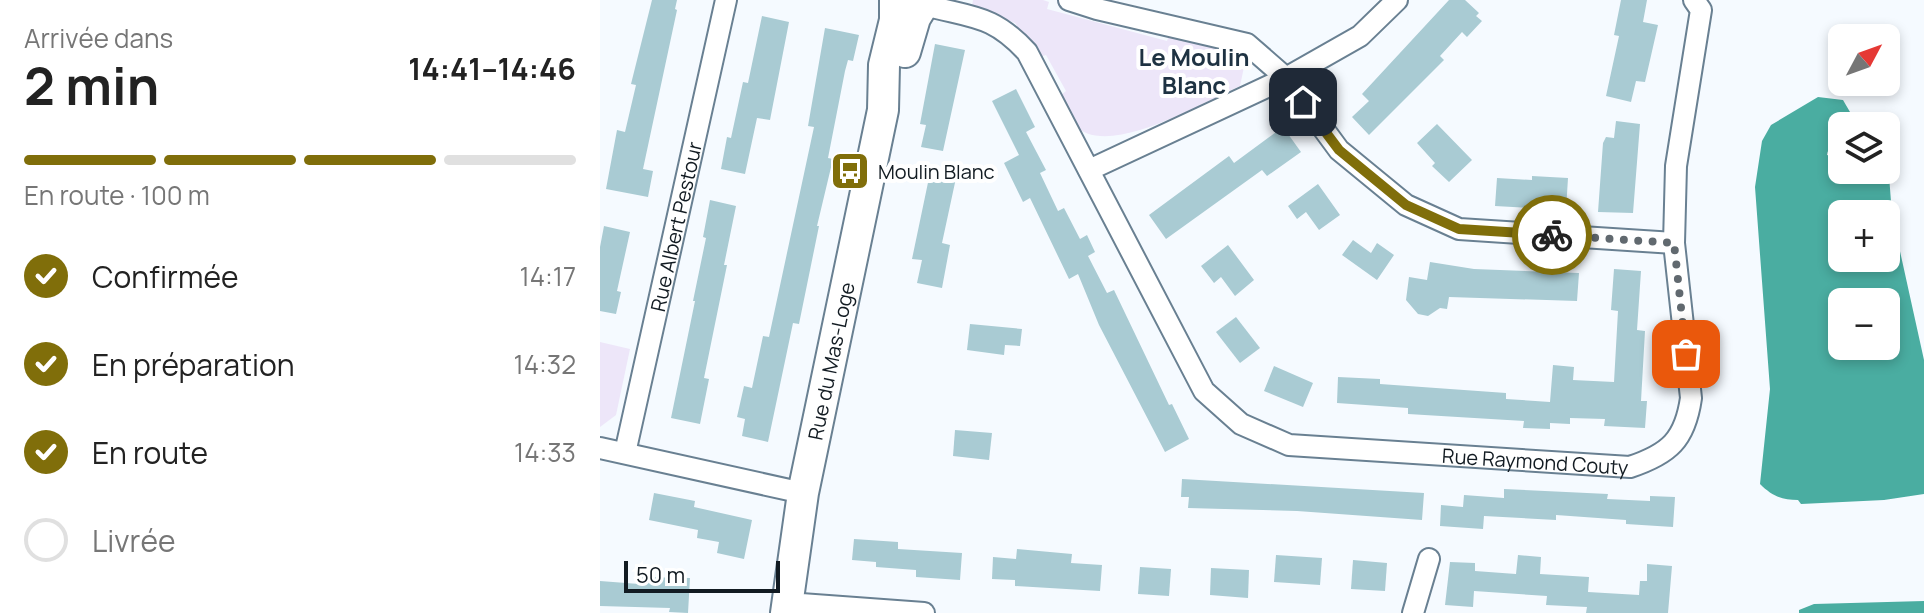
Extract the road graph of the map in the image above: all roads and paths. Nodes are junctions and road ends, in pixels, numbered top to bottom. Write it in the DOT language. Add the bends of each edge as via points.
graph roads {
  1 [pos="726,0"];
  2 [pos="1069,0"];
  3 [pos="1397,0"];
  4 [pos="1694,0"];
  5 [pos="912,4"];
  6 [pos="1286,78"];
  7 [pos="1089,170"];
  8 [pos="1674,243"];
  9 [pos="600,448"];
  10 [pos="625,453"];
  11 [pos="803,493"];
  12 [pos="1429,559"];
  13 [pos="787,607"];
  14 [pos="924,613"];
  15 [pos="1413,613"];
  1 -- 10 [label="street, Rue Albert Pestour"];
  2 -- 6 [label="street" via="1247,44"];
  3 -- 6 [label="street" via="1360,36"];
  4 -- 8 [label="street, Rue Raymond Couty" via="1701,10 1676,166"];
  5 -- 7 [label="street, Rue Raymond Couty" via="994,23 1011,35 1027,52"];
  5 -- 11 [label="main road, Rue du Mas-Loge" via="900,71 883,110"];
  6 -- 7 [label="street"];
  6 -- 8 [label="street" via="1339,150 1406,205 1459,229"];
  7 -- 8 [label="street, Rue Raymond Couty" via="1204,391 1241,424 1289,445 1630,467 1657,458 1677,439 1691,398"];
  9 -- 10 [label="street"];
  10 -- 11 [label="street"];
  11 -- 13 [label="main road, Rue du Mas-Loge"];
  12 -- 15 [label="street"];
  13 -- 14 [label="street"];
}
